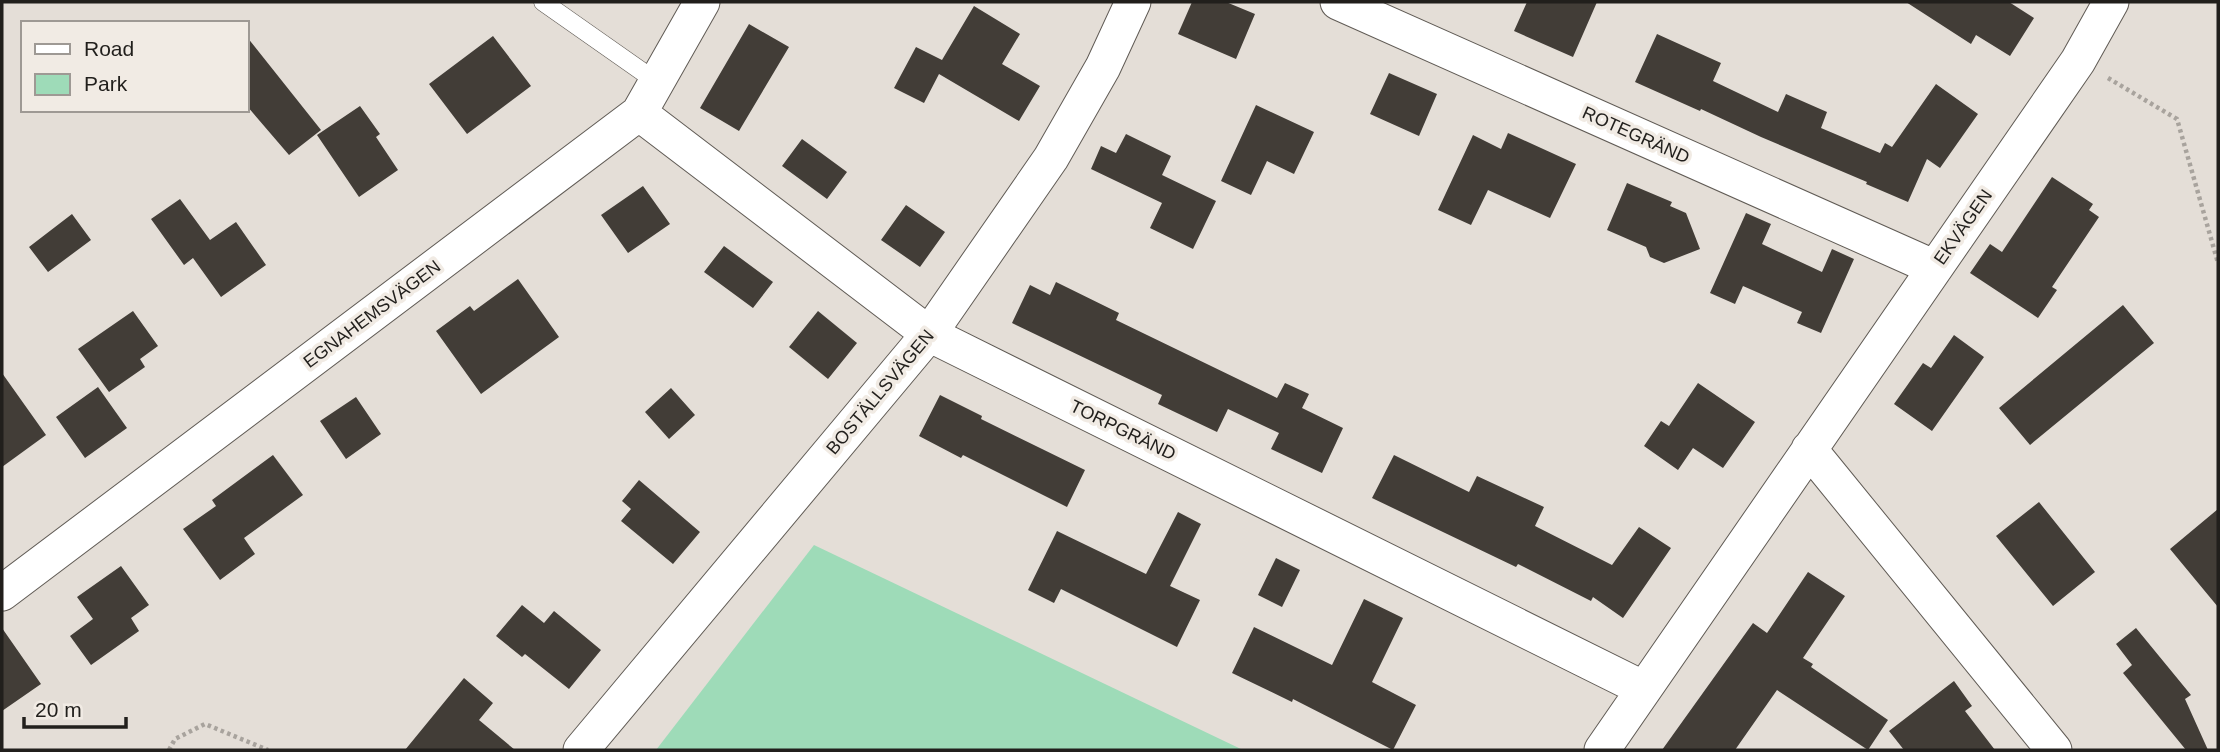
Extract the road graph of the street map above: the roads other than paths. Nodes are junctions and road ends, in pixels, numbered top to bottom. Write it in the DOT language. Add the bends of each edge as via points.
graph roads {
  1 [pos="543,2"];
  2 [pos="702,2"];
  3 [pos="1133,2"];
  4 [pos="1338,2"];
  5 [pos="2111,2"];
  6 [pos="657,82"];
  7 [pos="639,113"];
  8 [pos="1935,268"];
  9 [pos="929,334"];
  10 [pos="1809,449"];
  11 [pos="2,593"];
  12 [pos="1644,688"];
  13 [pos="582,750"];
  14 [pos="1602,750"];
  15 [pos="2054,750"];
  1 -- 6 [label="lane"];
  2 -- 6 [label="street, EGNAHEMSVÄGEN"];
  3 -- 9 [label="street, BOSTÄLLSVÄGEN" via="1103,67 1051,158"];
  4 -- 8 [label="street, ROTEGRÄND"];
  5 -- 8 [label="street, EKVÄGEN" via="2078,61"];
  6 -- 7 [label="street, EGNAHEMSVÄGEN"];
  7 -- 9 [label="street, TORPGRÄND"];
  7 -- 11 [label="street, EGNAHEMSVÄGEN"];
  8 -- 10 [label="street, EKVÄGEN"];
  9 -- 12 [label="street, TORPGRÄND"];
  9 -- 13 [label="street, BOSTÄLLSVÄGEN"];
  10 -- 12 [label="street, EKVÄGEN"];
  10 -- 15 [label="street"];
  12 -- 14 [label="street, EKVÄGEN"];
}
